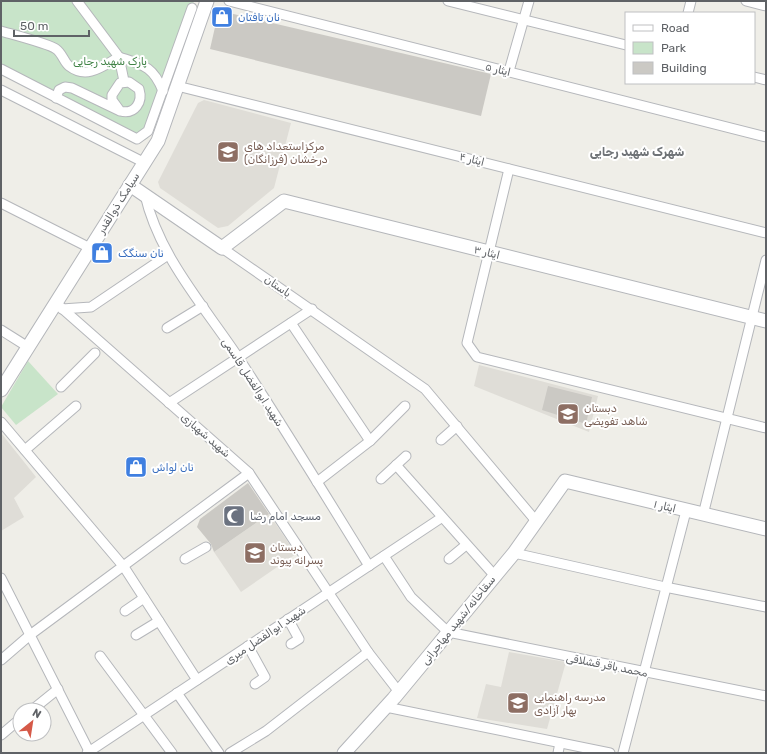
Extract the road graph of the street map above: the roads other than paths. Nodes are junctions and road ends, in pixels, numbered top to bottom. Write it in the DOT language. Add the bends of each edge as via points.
graph roads {
  1 [pos="77,1"];
  2 [pos="207,1"];
  3 [pos="229,1"];
  4 [pos="448,1"];
  5 [pos="529,1"];
  6 [pos="691,1"];
  7 [pos="746,1"];
  8 [pos="766,6"];
  9 [pos="192,8"];
  10 [pos="688,12"];
  11 [pos="524,20"];
  12 [pos="1,31"];
  13 [pos="625,45"];
  14 [pos="119,57"];
  15 [pos="1,69"];
  16 [pos="509,72"];
  17 [pos="755,77"];
  18 [pos="766,80"];
  19 [pos="124,81"];
  20 [pos="178,86"];
  21 [pos="1,90"];
  22 [pos="163,91"];
  23 [pos="56,98"];
  24 [pos="139,104"];
  25 [pos="120,111"];
  26 [pos="155,112"];
  27 [pos="766,137"];
  28 [pos="143,162"];
  29 [pos="509,169"];
  30 [pos="130,185"];
  31 [pos="145,195"];
  32 [pos="1,203"];
  33 [pos="766,233"];
  34 [pos="90,248"];
  35 [pos="222,248"];
  36 [pos="489,252"];
  37 [pos="168,255"];
  38 [pos="766,260"];
  39 [pos="59,306"];
  40 [pos="202,306"];
  41 [pos="312,309"];
  42 [pos="752,317"];
  43 [pos="766,321"];
  44 [pos="291,323"];
  45 [pos="167,328"];
  46 [pos="1,330"];
  47 [pos="28,347"];
  48 [pos="95,353"];
  49 [pos="238,358"];
  50 [pos="61,387"];
  51 [pos="1,390"];
  52 [pos="169,403"];
  53 [pos="76,406"];
  54 [pos="405,406"];
  55 [pos="727,418"];
  56 [pos="1,422"];
  57 [pos="457,426"];
  58 [pos="766,428"];
  59 [pos="440,440"];
  60 [pos="370,441"];
  61 [pos="25,450"];
  62 [pos="406,456"];
  63 [pos="396,466"];
  64 [pos="249,473"];
  65 [pos="381,479"];
  66 [pos="565,481"];
  67 [pos="317,482"];
  68 [pos="686,511"];
  69 [pos="703,515"];
  70 [pos="441,518"];
  71 [pos="536,521"];
  72 [pos="766,529"];
  73 [pos="466,545"];
  74 [pos="206,547"];
  75 [pos="514,553"];
  76 [pos="384,556"];
  77 [pos="185,559"];
  78 [pos="448,559"];
  79 [pos="369,566"];
  80 [pos="124,567"];
  81 [pos="495,576"];
  82 [pos="2,585"];
  83 [pos="665,587"];
  84 [pos="328,593"];
  85 [pos="144,598"];
  86 [pos="766,607"];
  87 [pos="125,611"];
  88 [pos="288,619"];
  89 [pos="159,621"];
  90 [pos="448,632"];
  91 [pos="30,635"];
  92 [pos="136,635"];
  93 [pos="291,644"];
  94 [pos="248,646"];
  95 [pos="368,652"];
  96 [pos="100,656"];
  97 [pos="1,660"];
  98 [pos="644,672"];
  99 [pos="197,680"];
  100 [pos="255,684"];
  101 [pos="58,689"];
  102 [pos="399,692"];
  103 [pos="177,694"];
  104 [pos="766,696"];
  105 [pos="42,702"];
  106 [pos="386,707"];
  107 [pos="143,716"];
  108 [pos="12,726"];
  109 [pos="1,735"];
  110 [pos="560,743"];
  111 [pos="89,752"];
  112 [pos="347,752"];
  113 [pos="172,753"];
  114 [pos="219,753"];
  115 [pos="230,753"];
  116 [pos="558,753"];
  117 [pos="610,753"];
  118 [pos="623,753"];
  1 -- 14 [label="street"];
  2 -- 20 [label="street, سیامک ذوالقدر"];
  3 -- 16 [label="street, ایثار ۵"];
  4 -- 11 [label="street"];
  5 -- 11 [label="street"];
  6 -- 10 [label="street"];
  7 -- 8 [label="street"];
  9 -- 22 [label="street"];
  11 -- 13 [label="street"];
  11 -- 16 [label="street"];
  12 -- 14 [label="street" via="57,49 70,67 79,71 102,69"];
  14 -- 19 [label="street"];
  14 -- 22 [label="street" via="147,67 158,78"];
  15 -- 23 [label="street"];
  16 -- 27 [label="street, ایثار ۵"];
  17 -- 18 [label="street"];
  19 -- 24 [label="street" via="139,89"];
  19 -- 25 [label="street" via="112,94 112,100"];
  20 -- 28 [label="street, سیامک ذوالقدر" via="158,141"];
  20 -- 29 [label="street, ایثار ۴"];
  21 -- 28 [label="street"];
  22 -- 26 [label="street"];
  23 -- 25 [label="street" via="59,90 65,87 72,88"];
  23 -- 26 [label="street" via="137,139 148,131"];
  24 -- 25 [label="street" via="129,112"];
  24 -- 26 [label="street"];
  28 -- 30 [label="street, سیامک ذوالقدر"];
  29 -- 33 [label="street, ایثار ۴"];
  29 -- 36 [label="street"];
  30 -- 31 [label="street, باستان"];
  30 -- 34 [label="street, سیامک ذوالقدر"];
  31 -- 35 [label="street, باستان"];
  31 -- 37 [label="street, شهید ابوالفضل قاسمی" via="149,213"];
  32 -- 34 [label="street"];
  34 -- 39 [label="street, سیامک ذوالقدر"];
  35 -- 36 [label="street, ایثار ۳" via="284,202"];
  35 -- 41 [label="street, باستان"];
  36 -- 42 [label="street, ایثار ۳"];
  36 -- 55 [label="street" via="467,343 476,357"];
  37 -- 39 [label="street" via="91,307"];
  37 -- 40 [label="street, شهید ابوالفضل قاسمی"];
  38 -- 42 [label="street"];
  39 -- 47 [label="street, سیامک ذوالقدر"];
  39 -- 52 [label="street, شهید شهبازی"];
  40 -- 45 [label="street"];
  40 -- 49 [label="street, شهید ابوالفضل قاسمی"];
  41 -- 44 [label="street"];
  41 -- 57 [label="street, باستان" via="425,389"];
  42 -- 43 [label="street, ایثار ۳"];
  42 -- 55 [label="street"];
  44 -- 49 [label="street"];
  44 -- 60 [label="street"];
  46 -- 47 [label="street"];
  47 -- 51 [label="street, سیامک ذوالقدر"];
  48 -- 50 [label="street"];
  49 -- 52 [label="street"];
  49 -- 67 [label="street, شهید ابوالفضل قاسمی"];
  52 -- 64 [label="street, شهید شهبازی"];
  53 -- 61 [label="street"];
  54 -- 60 [label="street"];
  55 -- 58 [label="street"];
  55 -- 69 [label="street"];
  56 -- 61 [label="street"];
  57 -- 59 [label="street"];
  57 -- 71 [label="street, باستان"];
  60 -- 67 [label="street"];
  61 -- 80 [label="street"];
  62 -- 63 [label="street"];
  63 -- 65 [label="street"];
  63 -- 70 [label="street"];
  64 -- 80 [label="street"];
  64 -- 84 [label="street, شهید شهبازی"];
  66 -- 68 [label="street, ایثار ۱"];
  66 -- 71 [label="street, سقاخانه/شهید مهاجرانی"];
  67 -- 79 [label="street, شهید ابوالفضل قاسمی"];
  68 -- 69 [label="street, ایثار ۱"];
  68 -- 83 [label="street"];
  69 -- 72 [label="street, ایثار ۱"];
  70 -- 73 [label="street"];
  70 -- 76 [label="street, شهید ابوالفضل میری"];
  71 -- 75 [label="street, سقاخانه/شهید مهاجرانی"];
  73 -- 78 [label="street"];
  73 -- 81 [label="street"];
  74 -- 77 [label="street"];
  75 -- 81 [label="street, سقاخانه/شهید مهاجرانی"];
  75 -- 83 [label="street"];
  76 -- 79 [label="street, شهید ابوالفضل میری"];
  76 -- 90 [label="street" via="411,598"];
  79 -- 84 [label="street, شهید ابوالفضل میری"];
  80 -- 85 [label="street"];
  80 -- 91 [label="street"];
  81 -- 90 [label="street, سقاخانه/شهید مهاجرانی"];
  82 -- 91 [label="street"];
  83 -- 86 [label="street"];
  83 -- 98 [label="street"];
  84 -- 88 [label="street, شهید ابوالفضل میری"];
  84 -- 95 [label="street, شهید شهبازی"];
  85 -- 87 [label="street"];
  85 -- 89 [label="street"];
  88 -- 93 [label="street" via="299,639"];
  88 -- 94 [label="street, شهید ابوالفضل میری"];
  89 -- 92 [label="street"];
  89 -- 99 [label="street"];
  90 -- 98 [label="street, محمد باقر قشلاقی"];
  90 -- 102 [label="street, سقاخانه/شهید مهاجرانی"];
  91 -- 97 [label="street"];
  91 -- 101 [label="street"];
  94 -- 99 [label="street, شهید ابوالفضل میری"];
  94 -- 100 [label="street" via="265,677"];
  95 -- 102 [label="street, شهید شهبازی"];
  95 -- 115 [label="street" via="266,731"];
  96 -- 107 [label="street"];
  98 -- 104 [label="street, محمد باقر قشلاقی"];
  98 -- 118 [label="street"];
  99 -- 103 [label="street, شهید ابوالفضل میری"];
  101 -- 105 [label="street"];
  101 -- 111 [label="street"];
  102 -- 106 [label="street, سقاخانه/شهید مهاجرانی"];
  103 -- 107 [label="street, شهید ابوالفضل میری"];
  103 -- 114 [label="street"];
  106 -- 110 [label="street"];
  106 -- 112 [label="street, سقاخانه/شهید مهاجرانی"];
  107 -- 111 [label="street, شهید ابوالفضل میری"];
  107 -- 113 [label="street"];
  108 -- 109 [label="street"];
  110 -- 116 [label="street"];
  110 -- 117 [label="street"];
}
